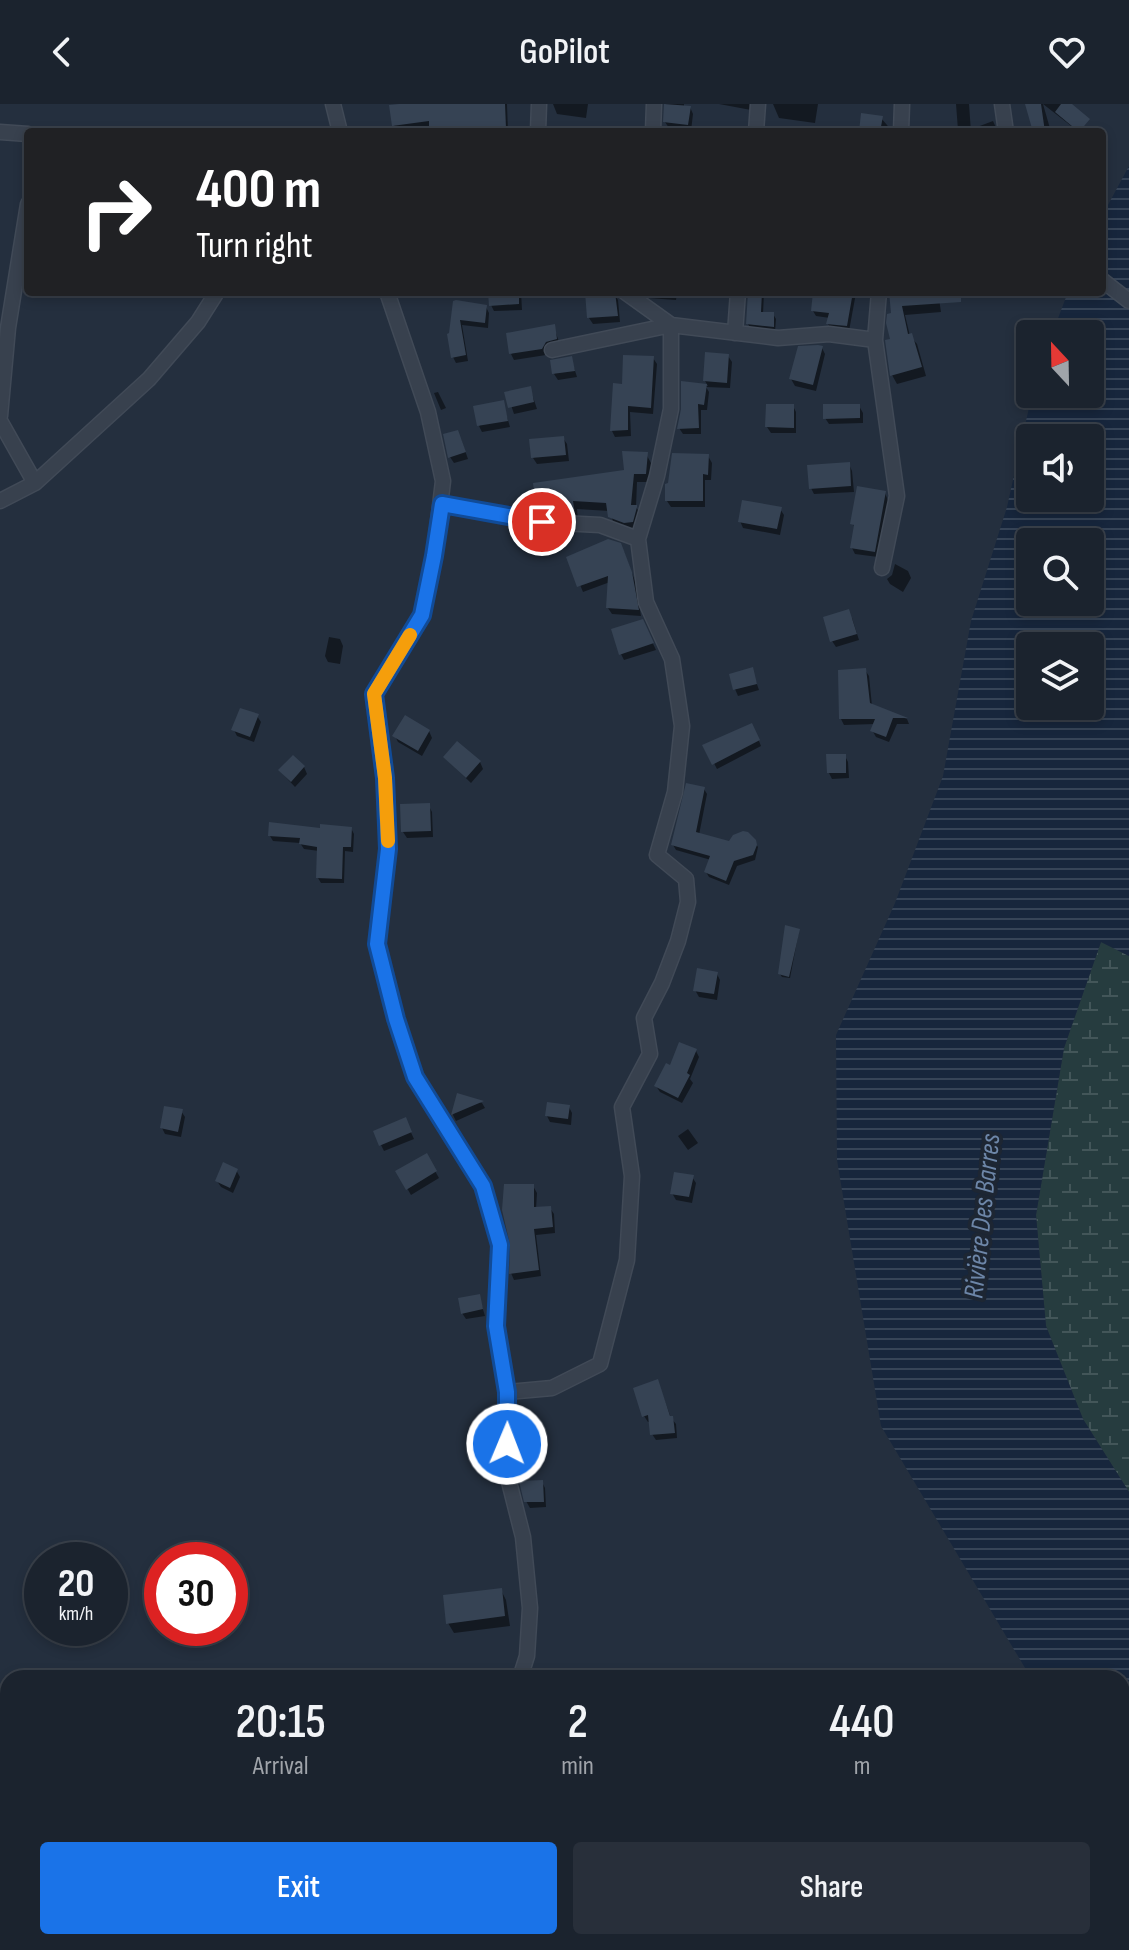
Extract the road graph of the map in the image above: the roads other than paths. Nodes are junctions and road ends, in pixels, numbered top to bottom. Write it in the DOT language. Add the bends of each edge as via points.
graph roads {
  1 [pos="333,104"];
  2 [pos="539,104"];
  3 [pos="654,104"];
  4 [pos="758,104"];
  5 [pos="902,104"];
  6 [pos="1002,104"];
  7 [pos="339,128"];
  8 [pos="538,128"];
  9 [pos="653,128"];
  10 [pos="756,128"];
  11 [pos="901,128"];
  12 [pos="1005,128"];
  13 [pos="0,132"];
  14 [pos="24,134"];
  15 [pos="24,229"];
  16 [pos="1106,283"];
  17 [pos="214,296"];
  18 [pos="388,296"];
  19 [pos="631,296"];
  20 [pos="738,296"];
  21 [pos="879,296"];
  22 [pos="1129,301"];
  23 [pos="671,325"];
  24 [pos="735,333"];
  25 [pos="875,340"];
  26 [pos="552,350"];
  27 [pos="0,419"];
  28 [pos="35,483"];
  29 [pos="0,501"];
  30 [pos="442,504"];
  31 [pos="638,539"];
  32 [pos="882,568"];
  33 [pos="507,1392"];
  34 [pos="523,1670"];
  1 -- 7 [label="street"];
  2 -- 8 [label="street"];
  3 -- 9 [label="street"];
  4 -- 10 [label="street"];
  5 -- 11 [label="street"];
  6 -- 12 [label="street"];
  13 -- 14 [label="street"];
  15 -- 27 [label="street"];
  16 -- 22 [label="street"];
  17 -- 28 [label="street" via="149,379"];
  18 -- 30 [label="street" via="428,412 443,481"];
  19 -- 23 [label="street"];
  20 -- 24 [label="street"];
  21 -- 25 [label="street"];
  23 -- 24 [label="street"];
  23 -- 26 [label="street"];
  23 -- 31 [label="street" via="671,409"];
  24 -- 25 [label="street"];
  25 -- 32 [label="street" via="897,496"];
  27 -- 28 [label="street"];
  28 -- 29 [label="street"];
  30 -- 31 [label="street" via="542,522 600,525"];
  30 -- 33 [label="street" via="422,615 374,694 388,849 377,944 415,1077 483,1186 500,1245 496,1326"];
  31 -- 33 [label="street" via="646,602 672,659 682,726 675,792 657,855 686,879 688,902 678,941 644,1018 650,1054 622,1107 632,1176 627,1260 600,1364 552,1388"];
  33 -- 34 [label="street" via="506,1470 523,1537 530,1608"];
}
